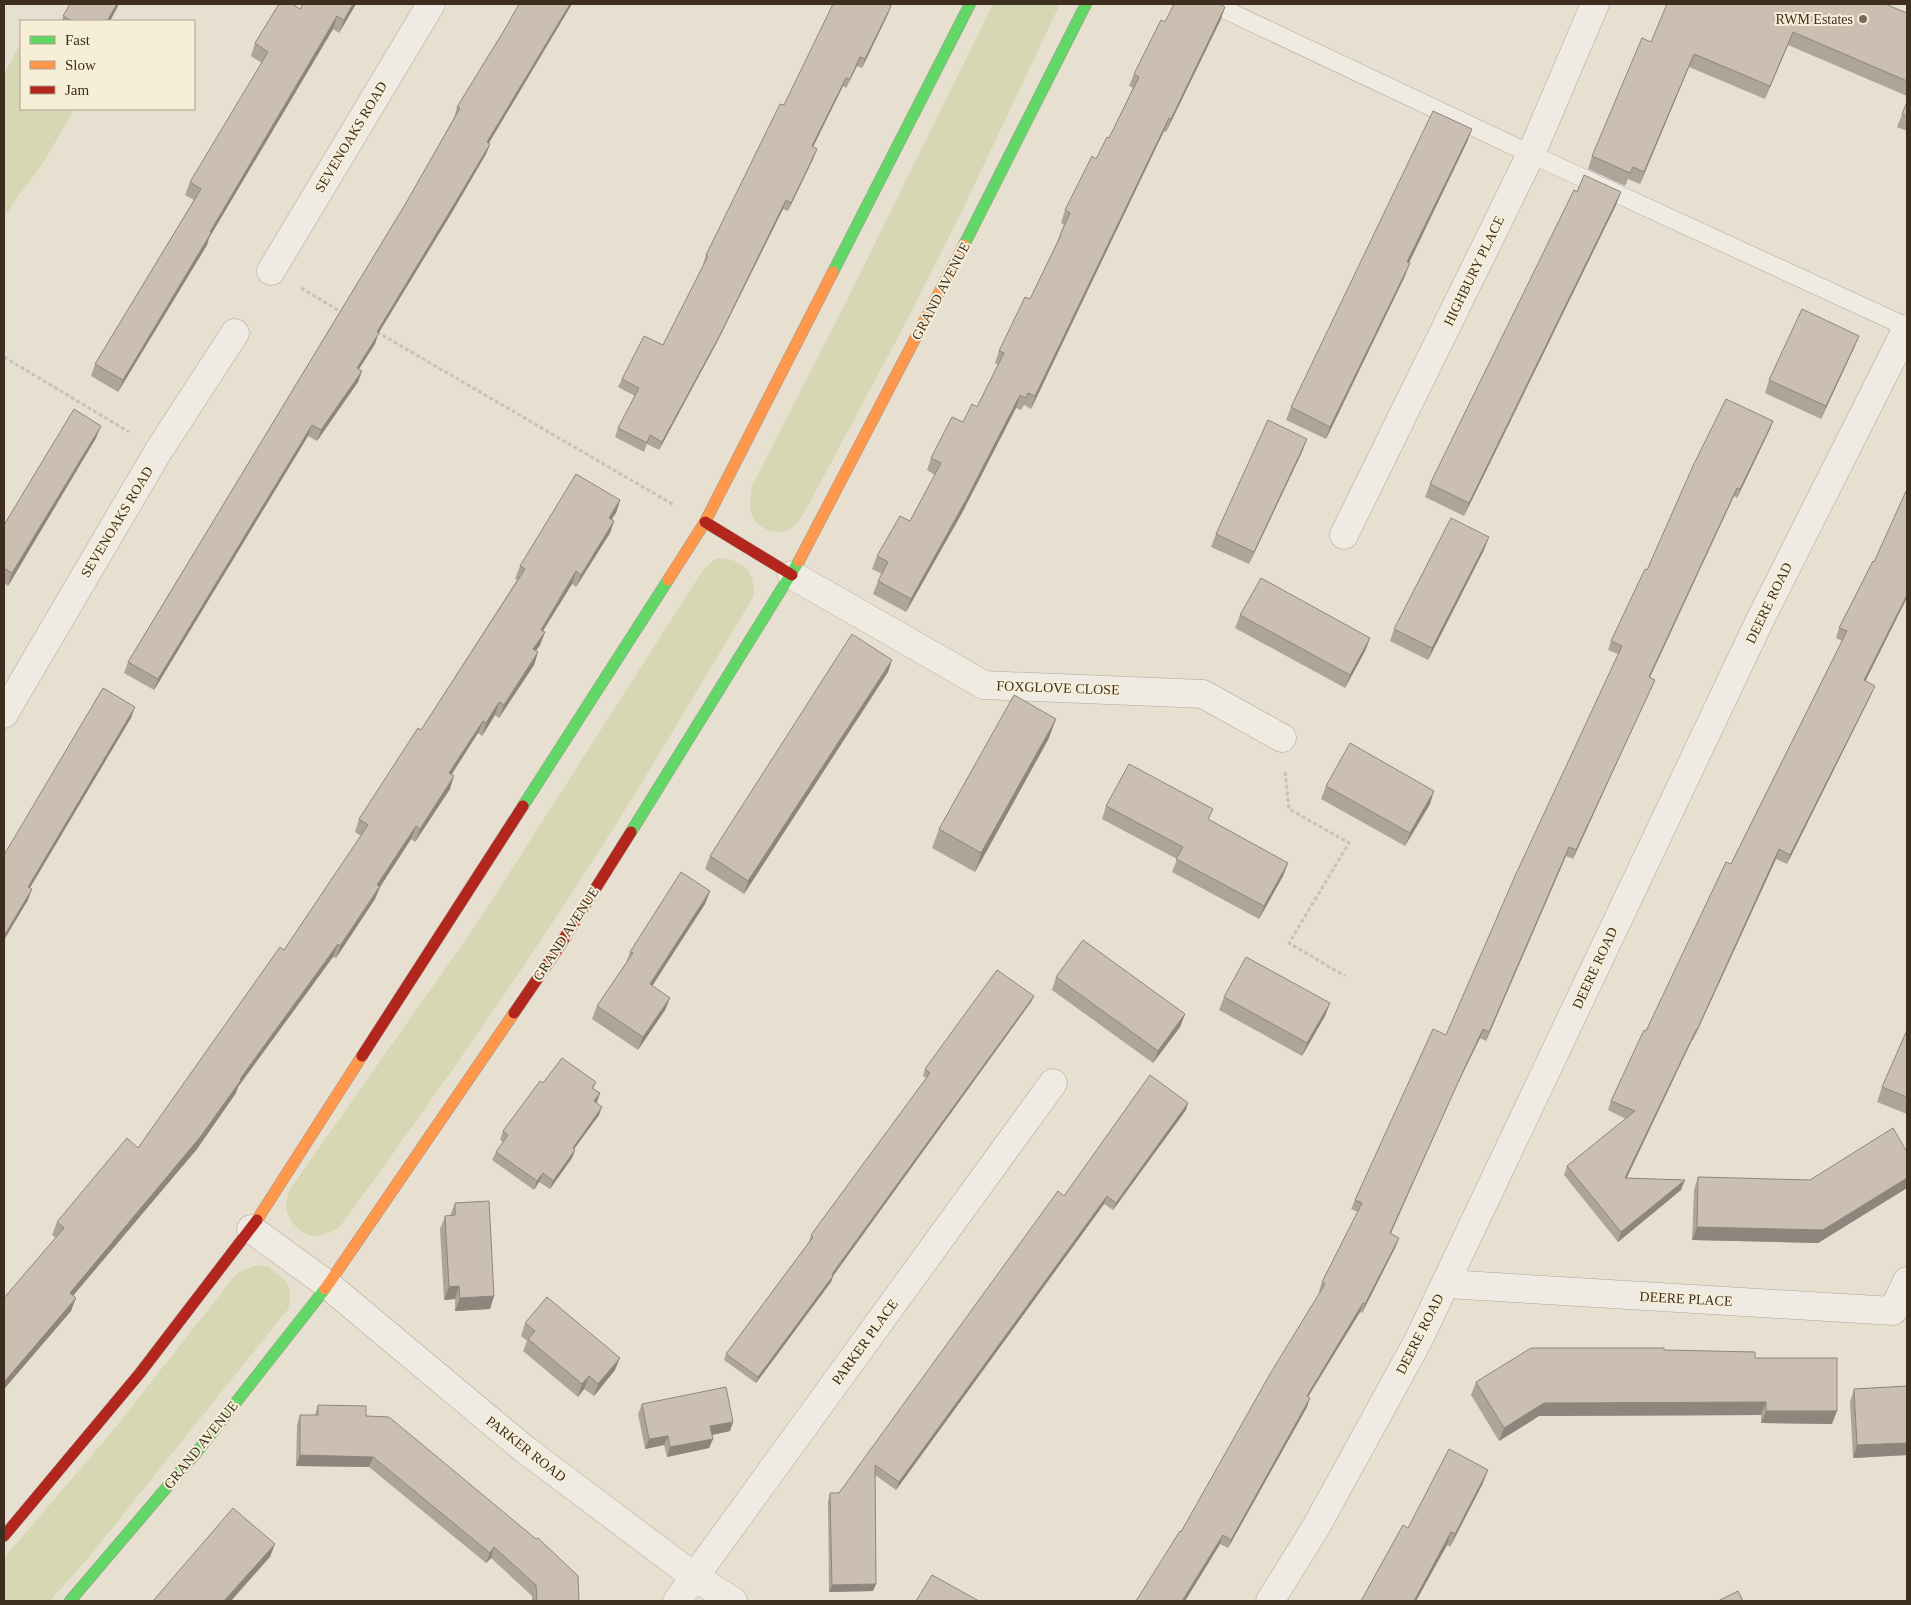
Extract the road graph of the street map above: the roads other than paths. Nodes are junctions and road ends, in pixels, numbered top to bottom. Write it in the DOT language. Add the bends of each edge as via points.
graph roads {
  1 [pos="431,4"];
  2 [pos="970,4"];
  3 [pos="1086,4"];
  4 [pos="1213,4"];
  5 [pos="1596,4"];
  6 [pos="1531,154"];
  7 [pos="272,271"];
  8 [pos="1907,327"];
  9 [pos="235,334"];
  10 [pos="705,522"];
  11 [pos="1344,535"];
  12 [pos="792,576"];
  13 [pos="4,714"];
  14 [pos="1282,738"];
  15 [pos="1053,1083"];
  16 [pos="251,1229"];
  17 [pos="1907,1281"];
  18 [pos="1446,1284"];
  19 [pos="328,1285"];
  20 [pos="4,1536"];
  21 [pos="696,1578"];
  22 [pos="70,1601"];
  23 [pos="677,1601"];
  24 [pos="733,1601"];
  25 [pos="1270,1601"];
  1 -- 7 [label="street, SEVENOAKS ROAD"];
  2 -- 10 [label="street"];
  3 -- 12 [label="street, GRAND AVENUE"];
  4 -- 6 [label="lane"];
  5 -- 6 [label="street, HIGHBURY PLACE"];
  6 -- 8 [label="lane"];
  6 -- 11 [label="street, HIGHBURY PLACE"];
  8 -- 18 [label="street, DEERE ROAD" via="1760,620"];
  9 -- 13 [label="street, SEVENOAKS ROAD" via="159,450"];
  10 -- 12 [label="street"];
  10 -- 16 [label="street"];
  12 -- 14 [label="street, FOXGLOVE CLOSE" via="984,685 1203,694"];
  12 -- 19 [label="street, GRAND AVENUE" via="555,953"];
  15 -- 21 [label="street, PARKER PLACE"];
  16 -- 19 [label="street"];
  16 -- 20 [label="street" via="140,1373"];
  17 -- 18 [label="street, DEERE PLACE" via="1893,1311"];
  18 -- 25 [label="street, DEERE ROAD" via="1316,1527"];
  19 -- 21 [label="street, PARKER ROAD" via="523,1448"];
  19 -- 22 [label="street, GRAND AVENUE" via="196,1453"];
  21 -- 23 [label="street, PARKER PLACE"];
  21 -- 24 [label="street, PARKER ROAD"];
}
